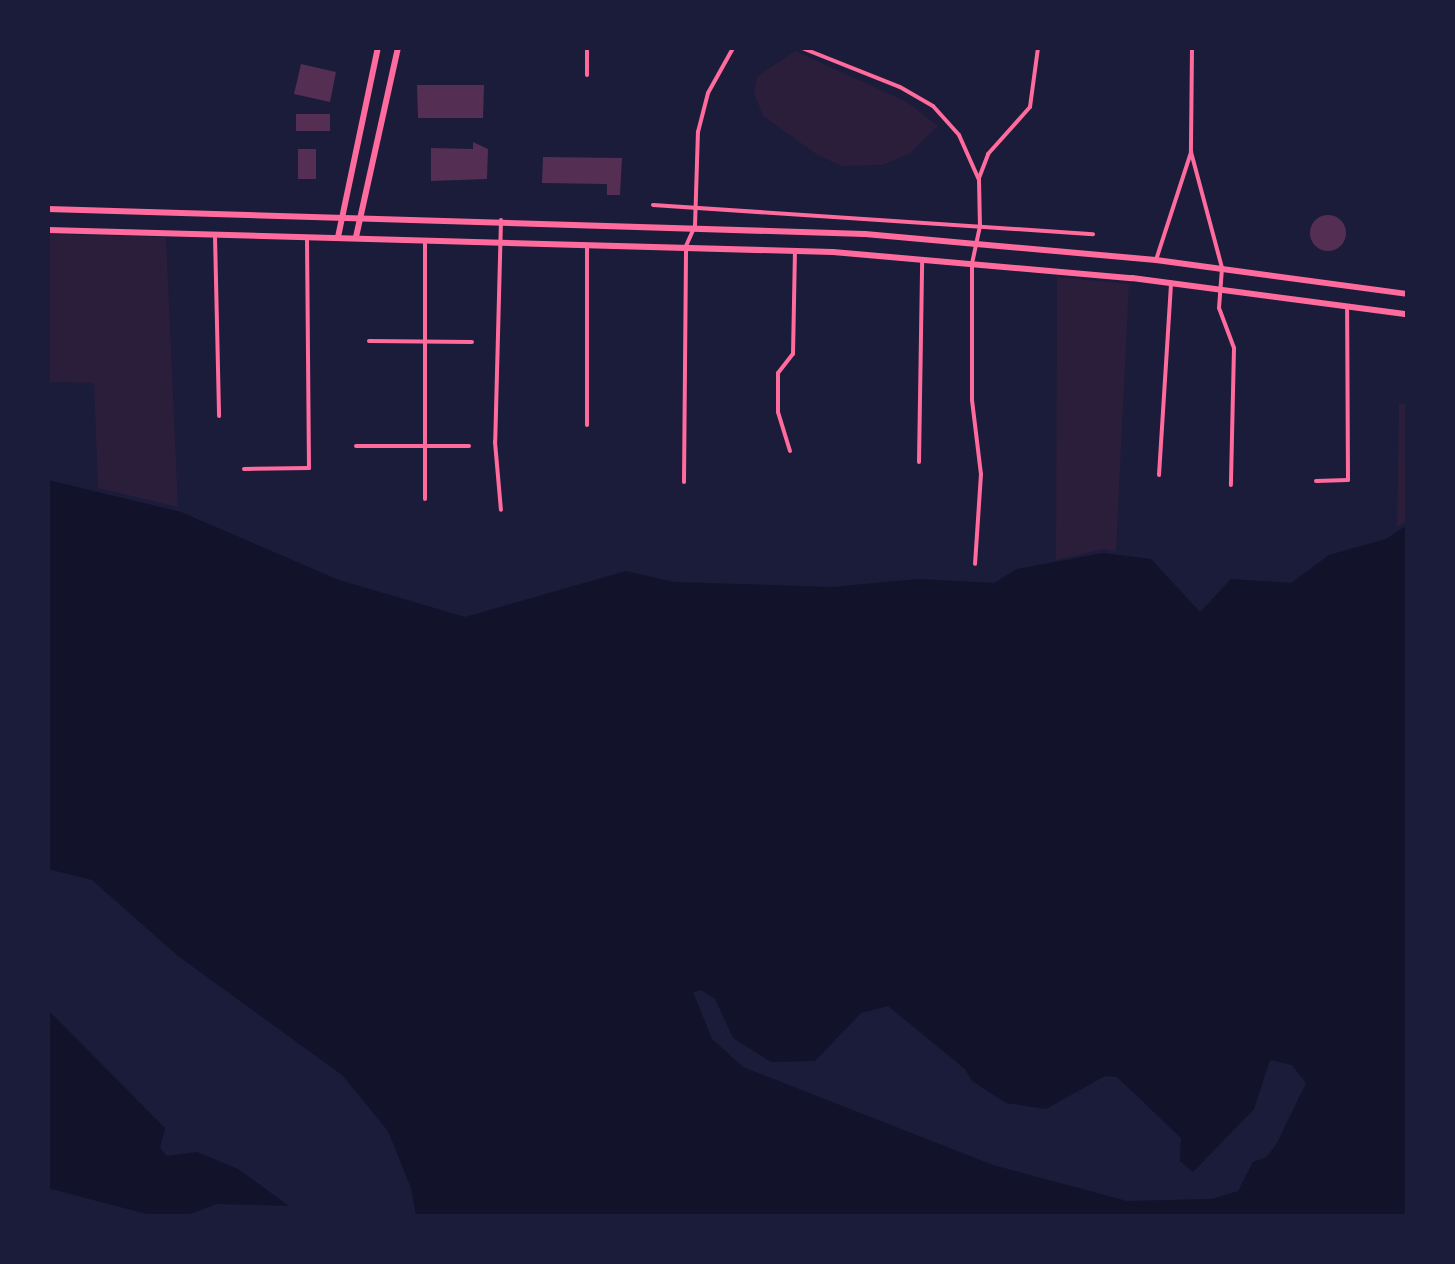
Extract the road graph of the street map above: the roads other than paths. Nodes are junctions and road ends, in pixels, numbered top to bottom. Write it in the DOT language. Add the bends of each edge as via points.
graph roads {
  1 [pos="378,48"];
  2 [pos="398,48"];
  3 [pos="587,48"];
  4 [pos="733,48"];
  5 [pos="802,48"];
  6 [pos="1038,48"];
  7 [pos="1192,48"];
  8 [pos="587,75"];
  9 [pos="1191,152"];
  10 [pos="979,180"];
  11 [pos="653,205"];
  12 [pos="695,208"];
  13 [pos="48,209"];
  14 [pos="340,216"];
  15 [pos="360,216"];
  16 [pos="501,220"];
  17 [pos="695,226"];
  18 [pos="980,226"];
  19 [pos="48,230"];
  20 [pos="215,233"];
  21 [pos="1093,234"];
  22 [pos="307,236"];
  23 [pos="338,237"];
  24 [pos="356,237"];
  25 [pos="425,238"];
  26 [pos="501,240"];
  27 [pos="976,242"];
  28 [pos="587,243"];
  29 [pos="686,246"];
  30 [pos="795,250"];
  31 [pos="922,259"];
  32 [pos="1156,260"];
  33 [pos="972,263"];
  34 [pos="1222,268"];
  35 [pos="1171,282"];
  36 [pos="1220,288"];
  37 [pos="1407,294"];
  38 [pos="1347,305"];
  39 [pos="1407,314"];
  40 [pos="369,341"];
  41 [pos="426,341"];
  42 [pos="472,342"];
  43 [pos="219,416"];
  44 [pos="587,425"];
  45 [pos="356,446"];
  46 [pos="426,446"];
  47 [pos="469,446"];
  48 [pos="790,451"];
  49 [pos="919,462"];
  50 [pos="244,469"];
  51 [pos="1159,475"];
  52 [pos="1316,481"];
  53 [pos="684,482"];
  54 [pos="1231,485"];
  55 [pos="425,499"];
  56 [pos="501,510"];
  57 [pos="975,564"];
  1 -- 14 [label="main road"];
  2 -- 15 [label="main road"];
  3 -- 8 [label="street"];
  4 -- 12 [label="street" via="712,82 699,123"];
  5 -- 10 [label="street" via="900,87 933,106 959,135"];
  6 -- 10 [label="street" via="1030,107 988,154"];
  7 -- 9 [label="street"];
  9 -- 32 [label="street"];
  9 -- 34 [label="street"];
  10 -- 18 [label="street"];
  11 -- 12 [label="street"];
  12 -- 17 [label="street"];
  12 -- 18 [label="street"];
  13 -- 14 [label="main road"];
  14 -- 15 [label="main road"];
  14 -- 23 [label="main road"];
  15 -- 16 [label="main road"];
  15 -- 24 [label="main road"];
  16 -- 17 [label="main road"];
  16 -- 26 [label="street"];
  17 -- 27 [label="main road"];
  17 -- 29 [label="street"];
  18 -- 21 [label="street"];
  18 -- 27 [label="street"];
  19 -- 20 [label="main road"];
  20 -- 22 [label="main road"];
  20 -- 43 [label="street"];
  22 -- 23 [label="main road"];
  22 -- 50 [label="street" via="309,468"];
  23 -- 24 [label="main road"];
  24 -- 25 [label="main road"];
  25 -- 26 [label="main road"];
  25 -- 41 [label="street"];
  26 -- 28 [label="main road"];
  26 -- 56 [label="street" via="495,442"];
  27 -- 32 [label="main road"];
  27 -- 33 [label="street"];
  28 -- 29 [label="main road"];
  28 -- 44 [label="street"];
  29 -- 30 [label="main road"];
  29 -- 53 [label="street"];
  30 -- 31 [label="main road"];
  30 -- 48 [label="street" via="793,354 779,368 778,389 778,412"];
  31 -- 33 [label="main road"];
  31 -- 49 [label="street"];
  32 -- 34 [label="main road"];
  33 -- 35 [label="main road"];
  33 -- 57 [label="street" via="972,400 981,474"];
  34 -- 36 [label="street"];
  34 -- 37 [label="main road"];
  35 -- 36 [label="main road"];
  35 -- 51 [label="street"];
  36 -- 38 [label="main road"];
  36 -- 54 [label="street" via="1219,308 1234,348"];
  38 -- 39 [label="main road"];
  38 -- 52 [label="street" via="1348,480"];
  40 -- 41 [label="street"];
  41 -- 42 [label="street"];
  41 -- 46 [label="street"];
  45 -- 46 [label="street"];
  46 -- 47 [label="street"];
  46 -- 55 [label="street"];
}
